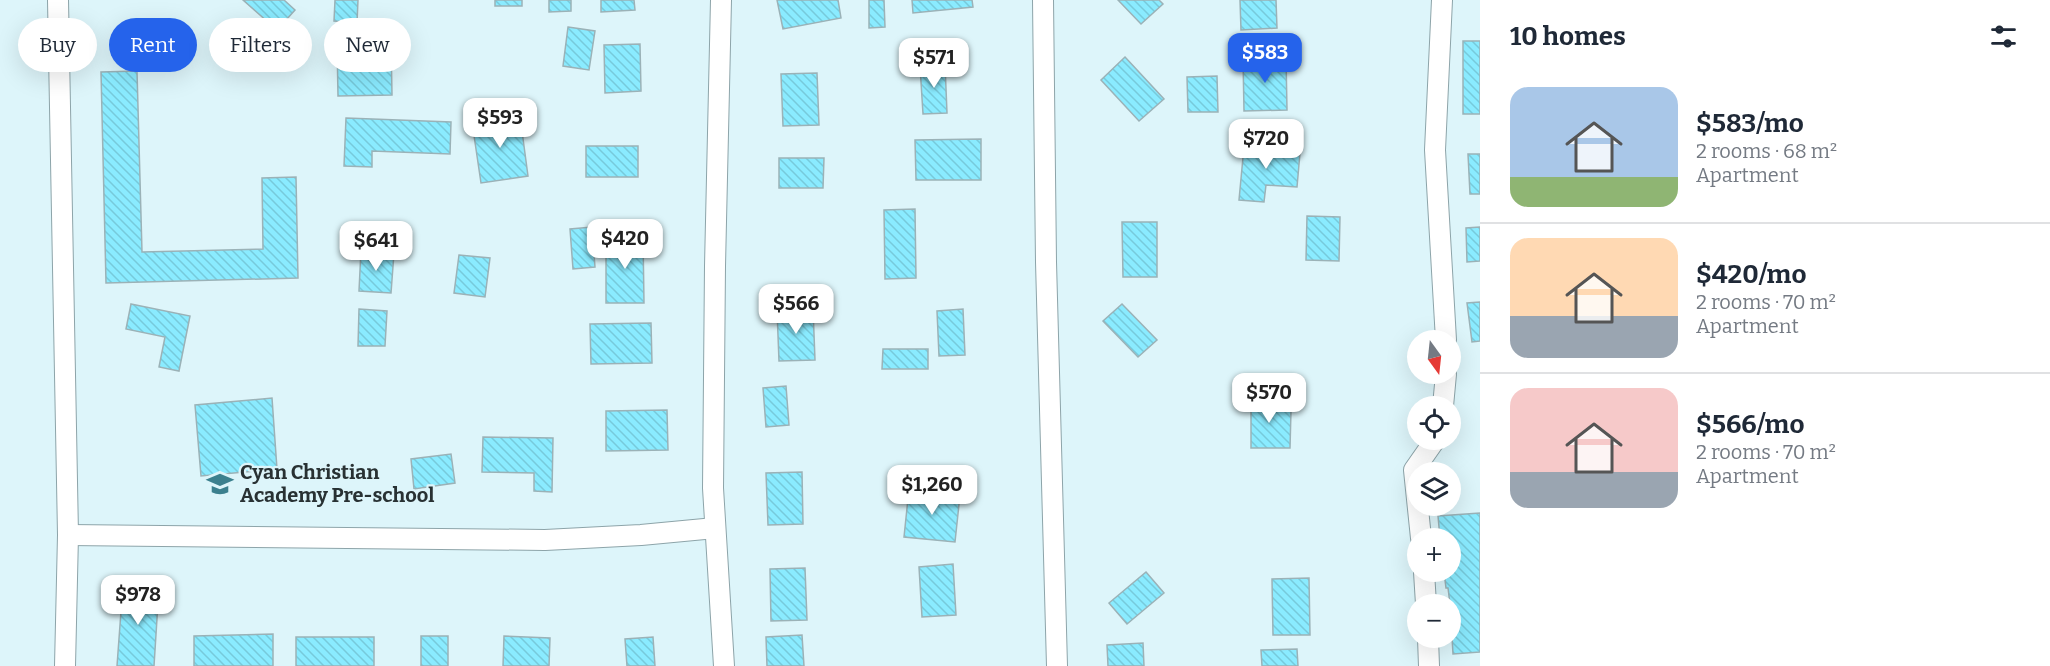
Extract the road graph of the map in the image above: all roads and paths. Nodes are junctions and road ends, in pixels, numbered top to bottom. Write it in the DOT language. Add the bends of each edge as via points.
graph roads {
  1 [pos="58,0"];
  2 [pos="721,0"];
  3 [pos="1043,0"];
  4 [pos="1442,0"];
  5 [pos="1445,330"];
  6 [pos="1428,450"];
  7 [pos="715,528"];
  8 [pos="1419,528"];
  9 [pos="68,535"];
  10 [pos="1428,648"];
  11 [pos="65,666"];
  12 [pos="724,666"];
  13 [pos="1057,666"];
  14 [pos="1429,666"];
  1 -- 9 [label="street"];
  2 -- 7 [label="street"];
  3 -- 13 [label="street"];
  4 -- 5 [label="street" via="1435,150"];
  6 -- 8 [label="street" via="1414,470"];
  7 -- 9 [label="street" via="545,540"];
  7 -- 12 [label="street"];
  9 -- 11 [label="street"];
  10 -- 14 [label="street"];
}
